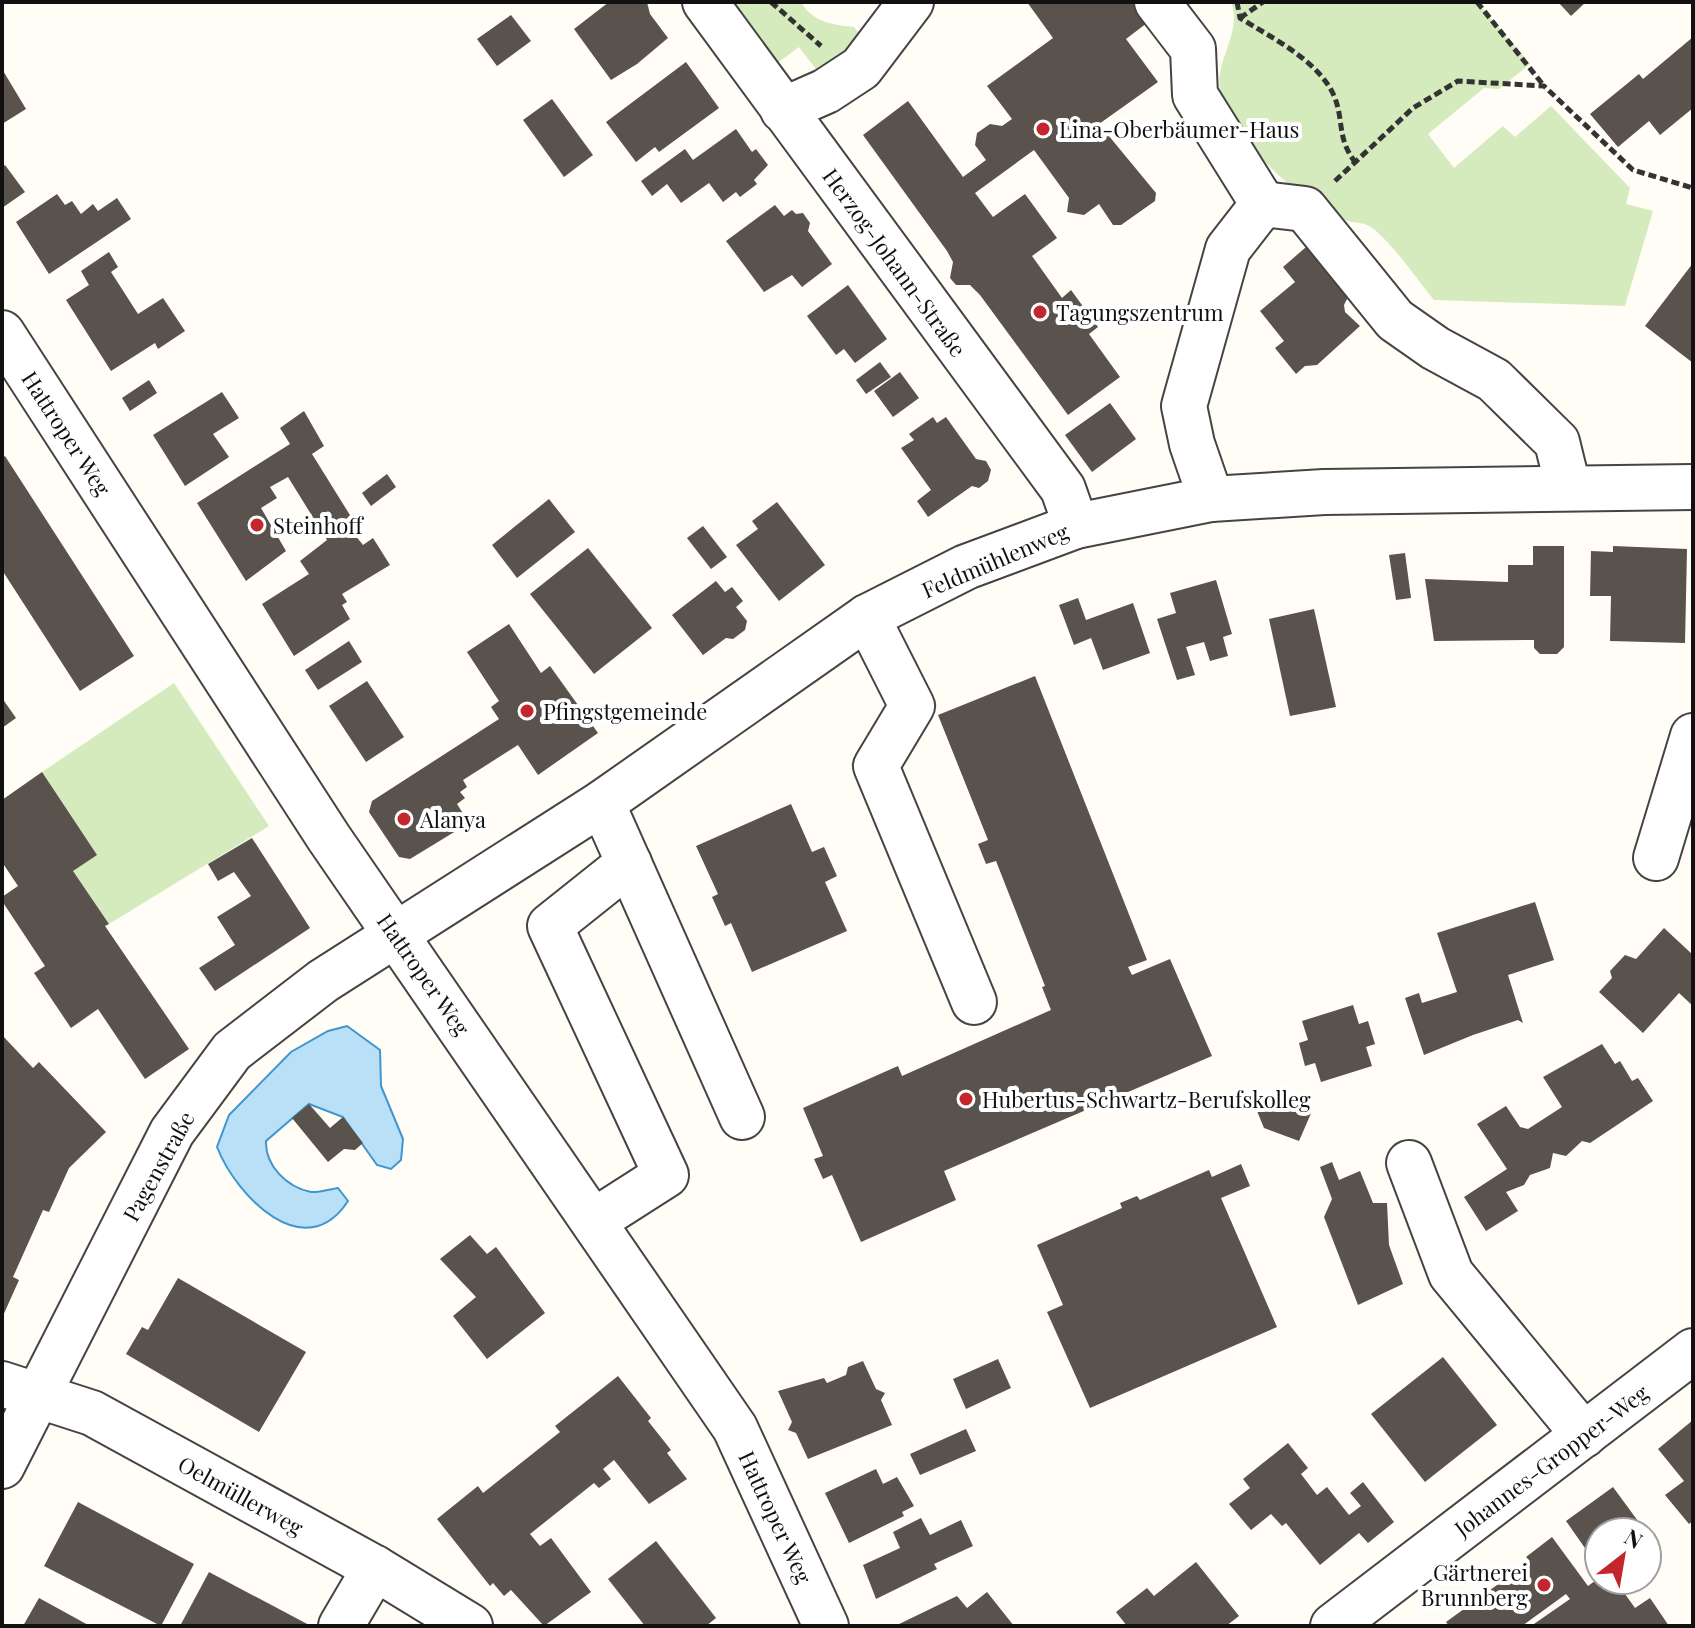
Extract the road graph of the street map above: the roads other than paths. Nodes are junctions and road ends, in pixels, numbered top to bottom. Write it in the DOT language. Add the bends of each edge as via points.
graph roads {
  1 [pos="705,2"];
  2 [pos="911,2"];
  3 [pos="1157,2"];
  4 [pos="783,110"];
  5 [pos="1284,207"];
  6 [pos="2,333"];
  7 [pos="1568,487"];
  8 [pos="1693,487"];
  9 [pos="1211,499"];
  10 [pos="1076,526"];
  11 [pos="867,617"];
  12 [pos="1693,736"];
  13 [pos="602,803"];
  14 [pos="1656,858"];
  15 [pos="629,863"];
  16 [pos="396,934"];
  17 [pos="974,1002"];
  18 [pos="742,1117"];
  19 [pos="1409,1163"];
  20 [pos="594,1221"];
  21 [pos="1693,1351"];
  22 [pos="20,1390"];
  23 [pos="1584,1435"];
  24 [pos="2,1466"];
  25 [pos="375,1568"];
  26 [pos="341,1626"];
  27 [pos="470,1626"];
  28 [pos="826,1626"];
  29 [pos="1333,1626"];
  1 -- 4 [label="street, Herzog-Johann-Straße"];
  2 -- 4 [label="street" via="861,68"];
  3 -- 5 [label="street" via="1193,49 1195,95"];
  4 -- 10 [label="street, Herzog-Johann-Straße" via="1063,489"];
  5 -- 7 [label="street" via="1395,320 1494,380 1557,442"];
  5 -- 9 [label="street" via="1228,249 1184,406"];
  6 -- 16 [label="street, Hattroper Weg"];
  7 -- 8 [label="street, Feldmühlenweg"];
  7 -- 9 [label="street, Feldmühlenweg"];
  9 -- 10 [label="street, Feldmühlenweg"];
  10 -- 11 [label="street, Feldmühlenweg" via="966,567"];
  11 -- 13 [label="street, Feldmühlenweg"];
  11 -- 17 [label="street" via="912,706 876,766"];
  12 -- 14 [label="street"];
  13 -- 15 [label="street"];
  13 -- 16 [label="street, Feldmühlenweg"];
  15 -- 18 [label="street"];
  15 -- 20 [label="street" via="550,926 666,1175"];
  16 -- 20 [label="street, Hattroper Weg"];
  16 -- 22 [label="street, Pagenstraße" via="289,1005 232,1051 172,1132"];
  19 -- 23 [label="street" via="1451,1274"];
  20 -- 28 [label="street, Hattroper Weg" via="735,1428"];
  21 -- 23 [label="street, Johannes-Gropper-Weg"];
  22 -- 24 [label="street, Pagenstraße"];
  22 -- 25 [label="street, Oelmüllerweg" via="92,1413"];
  23 -- 29 [label="street, Johannes-Gropper-Weg"];
  25 -- 26 [label="street"];
  25 -- 27 [label="street, Oelmüllerweg"];
}
